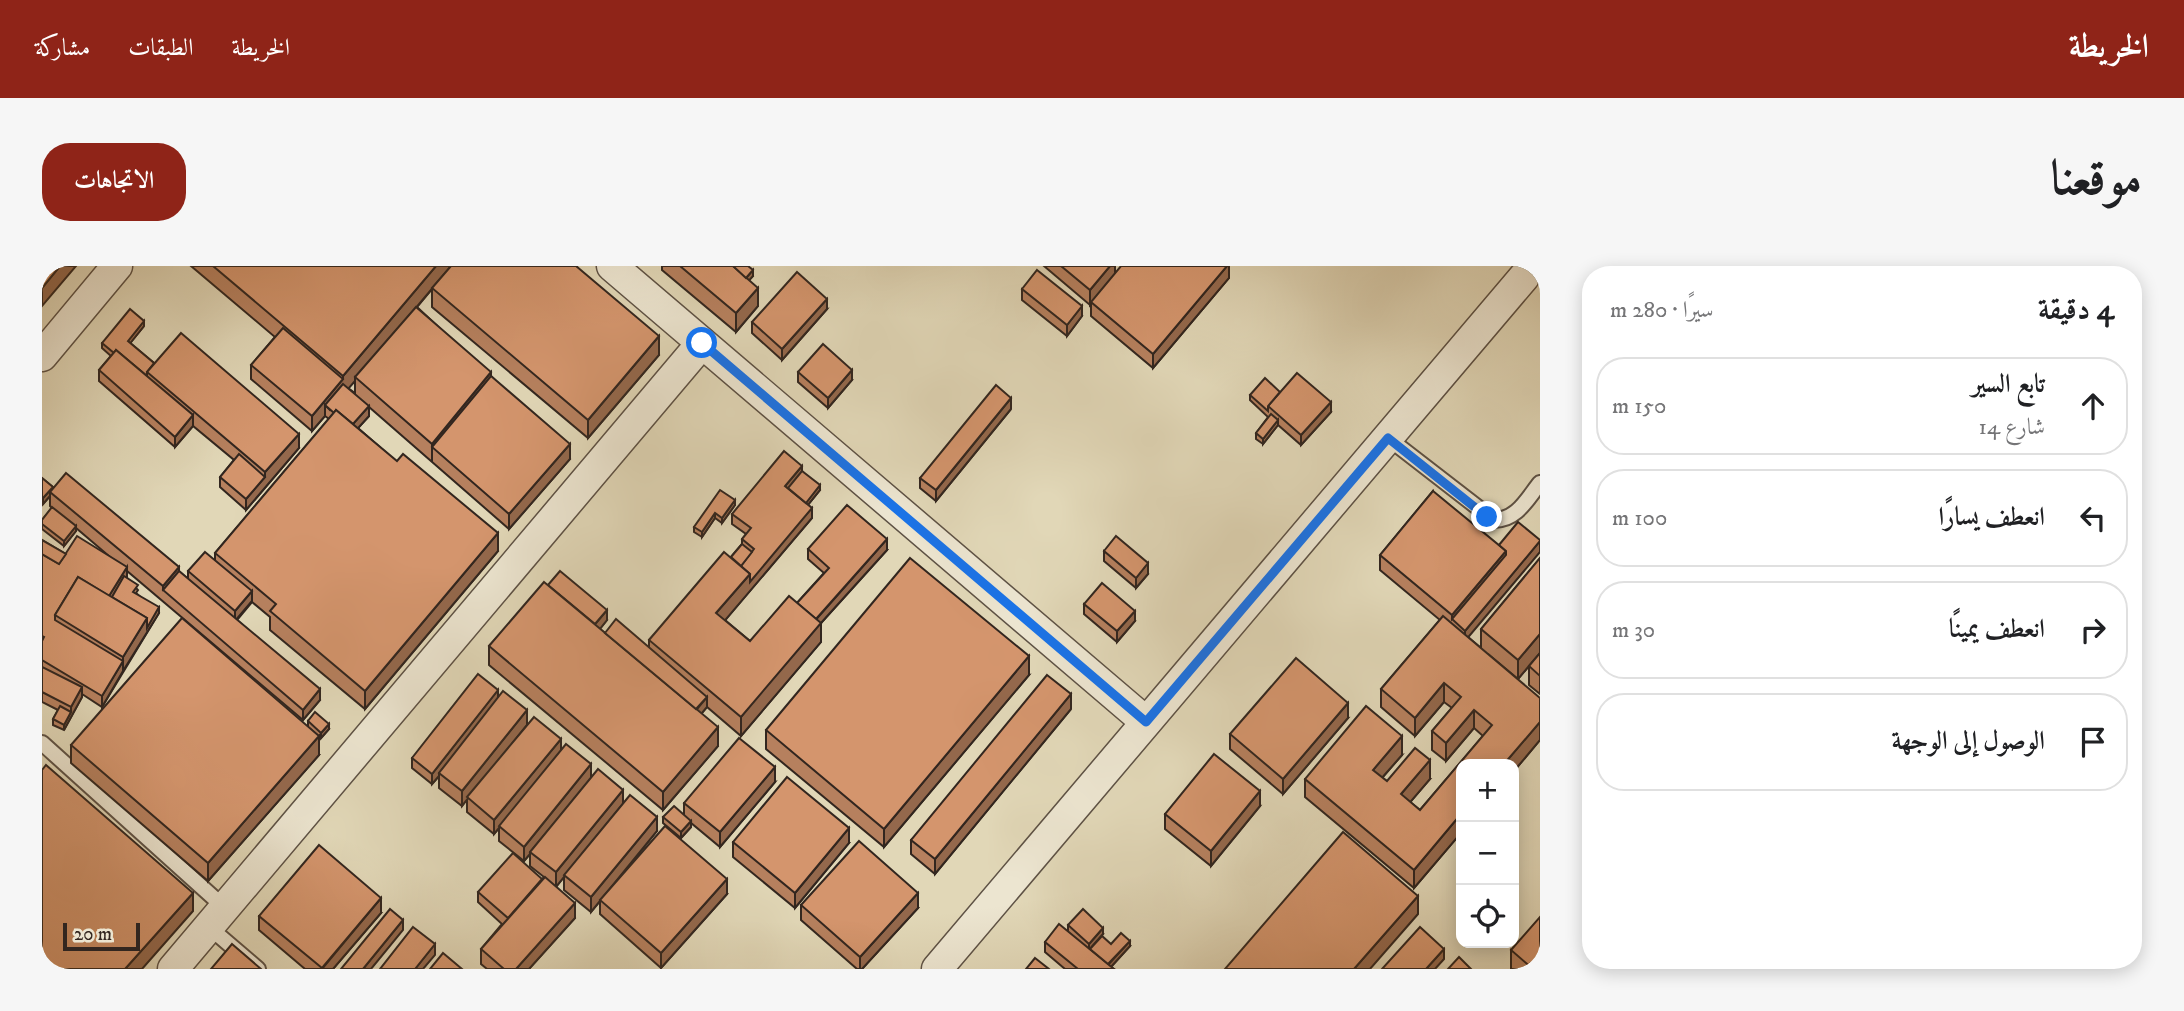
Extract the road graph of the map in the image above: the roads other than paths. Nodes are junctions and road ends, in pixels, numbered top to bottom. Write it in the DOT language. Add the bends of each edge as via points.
graph roads {
  1 [pos="117,266"];
  2 [pos="612,266"];
  3 [pos="1525,278"];
  4 [pos="702,343"];
  5 [pos="42,356"];
  6 [pos="1388,438"];
  7 [pos="1540,483"];
  8 [pos="1146,722"];
  9 [pos="42,743"];
  10 [pos="217,917"];
  11 [pos="173,969"];
  12 [pos="258,969"];
  13 [pos="937,969"];
  1 -- 5 [label="street"];
  2 -- 4 [label="street"];
  3 -- 6 [label="street"];
  4 -- 8 [label="street"];
  4 -- 10 [label="street"];
  6 -- 7 [label="lane" via="1494,520 1516,513"];
  6 -- 8 [label="street"];
  8 -- 13 [label="street"];
  9 -- 10 [label="lane"];
  10 -- 11 [label="street"];
  10 -- 12 [label="lane"];
}
